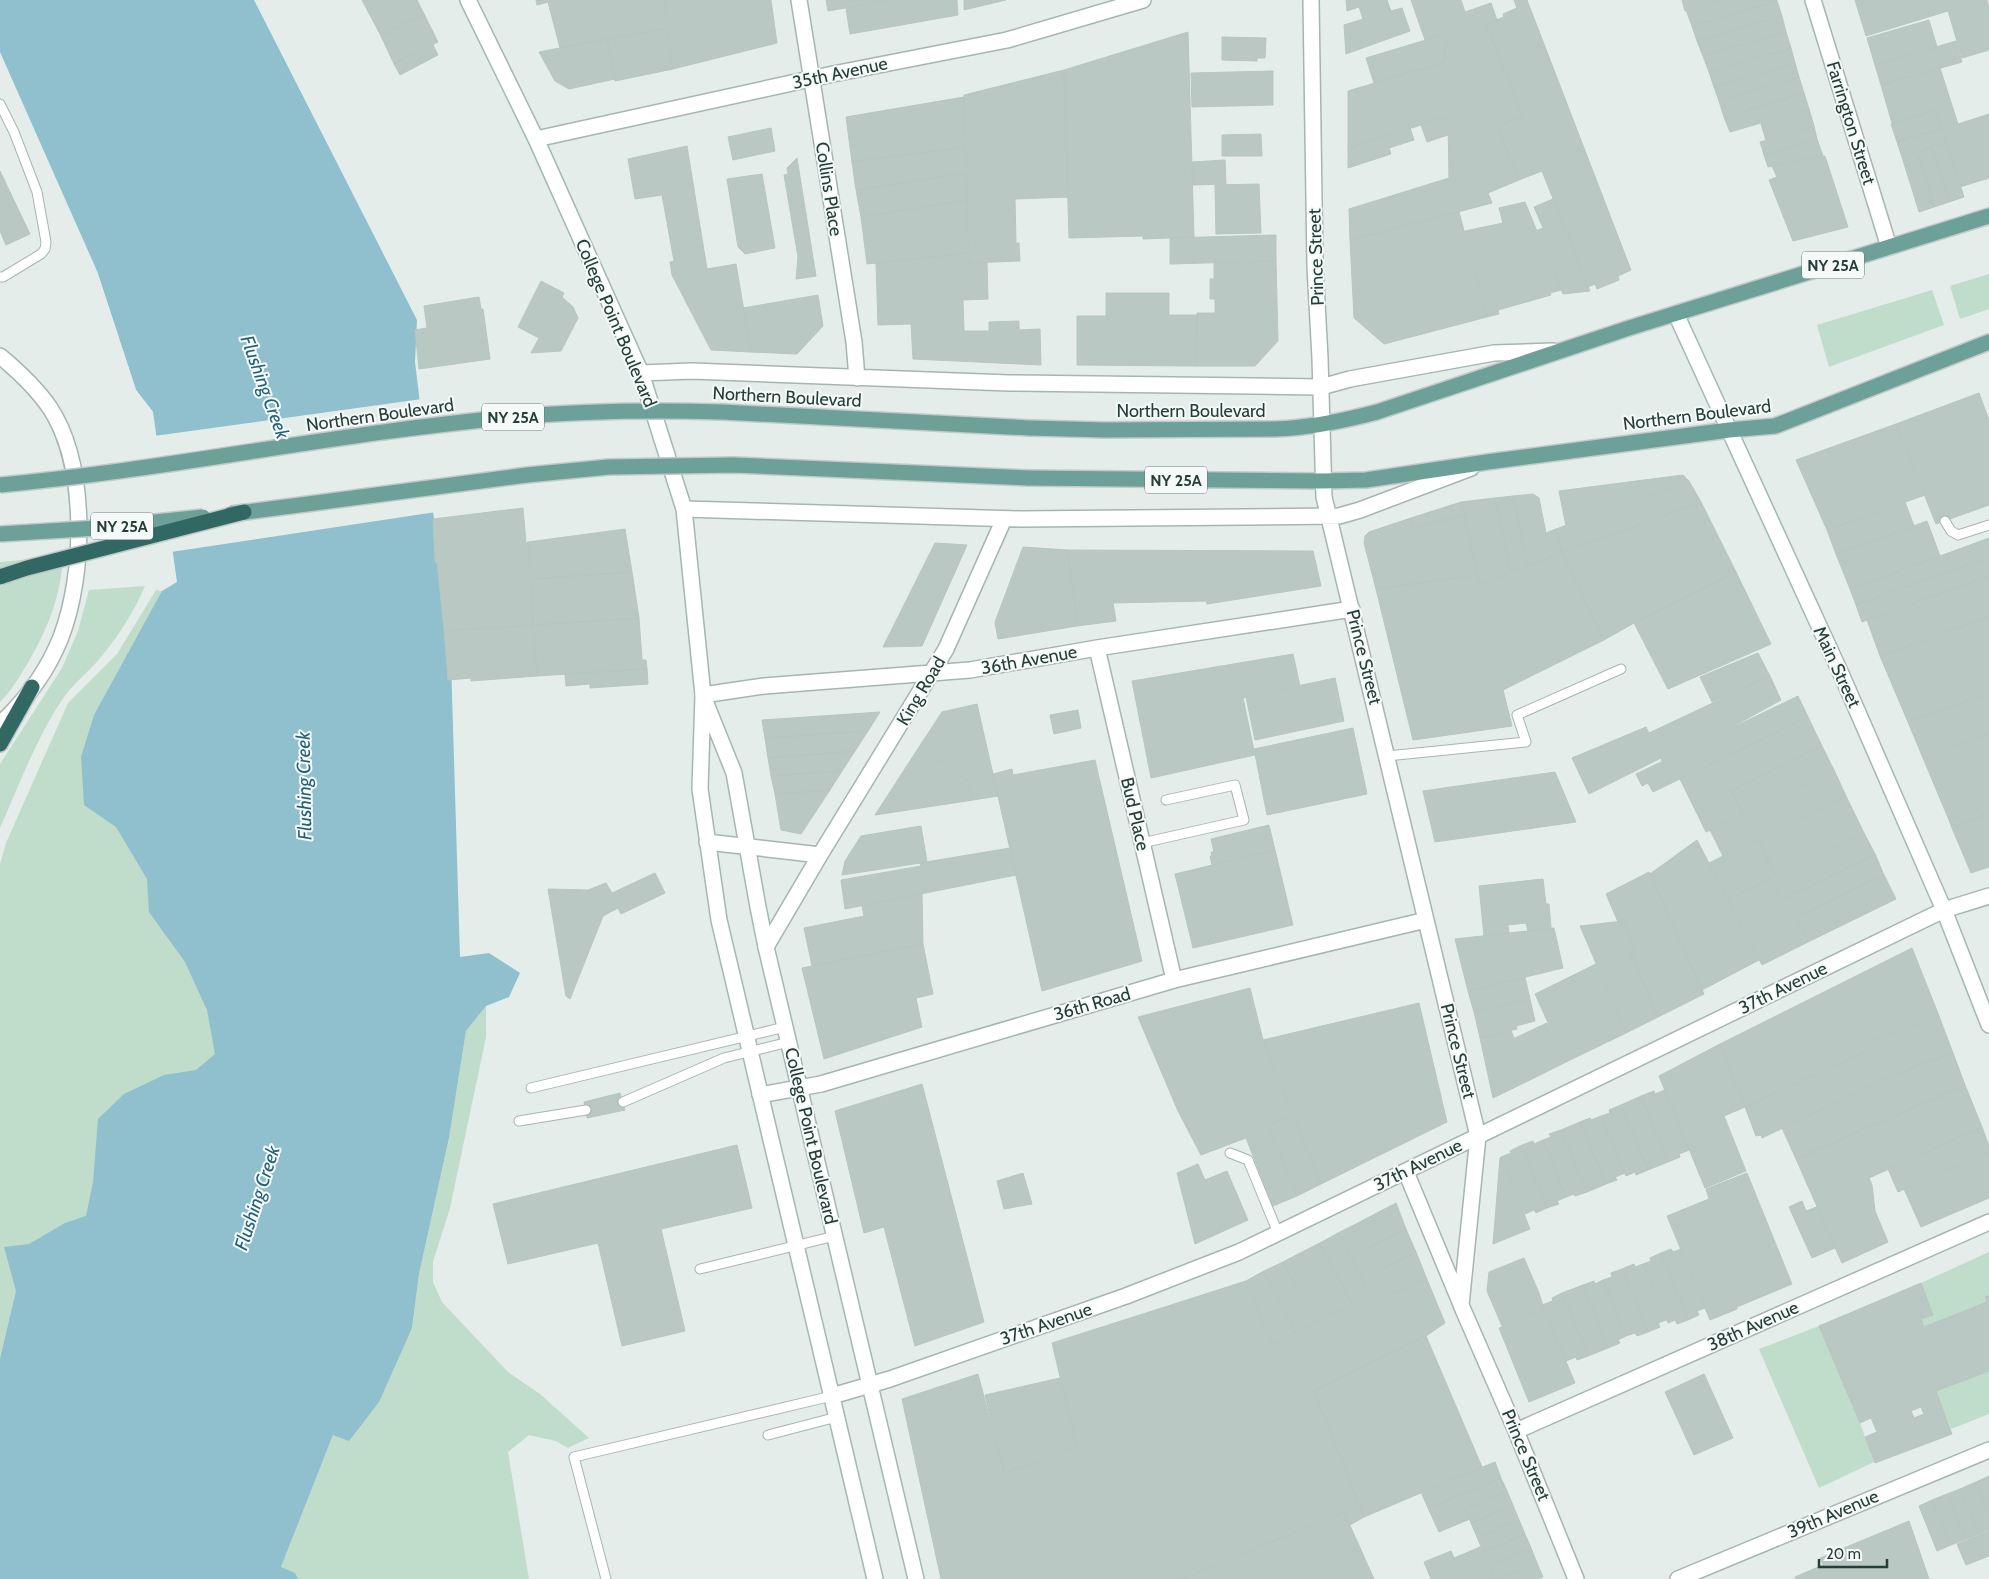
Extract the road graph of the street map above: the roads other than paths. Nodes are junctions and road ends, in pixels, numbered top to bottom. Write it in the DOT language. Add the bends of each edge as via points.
graph roads {
  1 [pos="468,0"];
  2 [pos="799,0"];
  3 [pos="1142,0"];
  4 [pos="1311,0"];
  5 [pos="1813,0"];
  6 [pos="812,80"];
  7 [pos="0,104"];
  8 [pos="536,139"];
  9 [pos="1989,216"];
  10 [pos="1889,247"];
  11 [pos="0,277"];
  12 [pos="1676,314"];
  13 [pos="1989,342"];
  14 [pos="1565,350"];
  15 [pos="0,356"];
  16 [pos="641,373"];
  17 [pos="858,378"];
  18 [pos="1321,387"];
  19 [pos="1322,425"];
  20 [pos="1729,430"];
  21 [pos="1487,462"];
  22 [pos="1323,481"];
  23 [pos="0,485"];
  24 [pos="684,508"];
  25 [pos="244,512"];
  26 [pos="1329,516"];
  27 [pos="1004,519"];
  28 [pos="1945,521"];
  29 [pos="1989,525"];
  30 [pos="0,534"];
  31 [pos="0,577"];
  32 [pos="1352,609"];
  33 [pos="1097,648"];
  34 [pos="1621,669"];
  35 [pos="933,672"];
  36 [pos="32,687"];
  37 [pos="703,695"];
  38 [pos="0,724"];
  39 [pos="0,744"];
  40 [pos="1388,756"];
  41 [pos="1166,800"];
  42 [pos="707,842"];
  43 [pos="1142,843"];
  44 [pos="747,847"];
  45 [pos="820,855"];
  46 [pos="1989,896"];
  47 [pos="1944,910"];
  48 [pos="1426,920"];
  49 [pos="766,947"];
  50 [pos="1174,980"];
  51 [pos="1989,1025"];
  52 [pos="787,1035"];
  53 [pos="748,1044"];
  54 [pos="800,1087"];
  55 [pos="531,1088"];
  56 [pos="760,1095"];
  57 [pos="623,1102"];
  58 [pos="586,1110"];
  59 [pos="519,1121"];
  60 [pos="1478,1136"];
  61 [pos="1230,1153"];
  62 [pos="1406,1172"];
  63 [pos="1989,1222"];
  64 [pos="1278,1234"];
  65 [pos="834,1236"];
  66 [pos="795,1246"];
  67 [pos="700,1269"];
  68 [pos="1461,1305"];
  69 [pos="870,1385"];
  70 [pos="832,1396"];
  71 [pos="837,1417"];
  72 [pos="1516,1431"];
  73 [pos="768,1436"];
  74 [pos="1989,1450"];
  75 [pos="606,1579"];
  76 [pos="875,1579"];
  77 [pos="916,1579"];
  78 [pos="1576,1579"];
  79 [pos="1678,1579"];
  1 -- 8 [label="street, College Point Boulevard"];
  2 -- 6 [label="street, Collins Place"];
  3 -- 6 [label="street, 35th Avenue" via="1007,40"];
  4 -- 18 [label="street, Prince Street" via="1315,266"];
  5 -- 10 [label="street, Farrington Street"];
  6 -- 8 [label="street, 35th Avenue"];
  6 -- 17 [label="street, Collins Place"];
  7 -- 11 [label="lane" via="37,192 46,242 41,254"];
  8 -- 16 [label="street, College Point Boulevard"];
  9 -- 10 [label="main road, Northern Boulevard / NY 25A"];
  10 -- 12 [label="main road, Northern Boulevard / NY 25A"];
  12 -- 14 [label="main road, Northern Boulevard / NY 25A"];
  12 -- 20 [label="street, Main Street"];
  13 -- 20 [label="main road, Northern Boulevard / NY 25A" via="1775,426"];
  14 -- 18 [label="street, Northern Boulevard" via="1494,353"];
  14 -- 19 [label="main road, Northern Boulevard / NY 25A" via="1376,412"];
  15 -- 36 [label="street" via="50,408 62,432 76,486 78,547 73,596 61,637"];
  16 -- 17 [label="street, Northern Boulevard" via="692,371"];
  16 -- 24 [label="street, College Point Boulevard"];
  17 -- 18 [label="street, Northern Boulevard"];
  18 -- 19 [label="street, Prince Street"];
  19 -- 22 [label="street, Prince Street"];
  19 -- 23 [label="main road, Northern Boulevard / NY 25A, bridge" via="1266,429 1105,430 722,412 558,414 431,426"];
  20 -- 21 [label="main road, Northern Boulevard / NY 25A"];
  20 -- 47 [label="street, Main Street" via="1842,676"];
  21 -- 22 [label="main road, Northern Boulevard / NY 25A" via="1366,480"];
  21 -- 26 [label="street, Northern Boulevard" via="1360,510"];
  22 -- 25 [label="main road, Northern Boulevard / NY 25A, bridge" via="1028,478 744,465 609,467"];
  22 -- 26 [label="street, Prince Street"];
  24 -- 27 [label="street, Northern Boulevard"];
  24 -- 37 [label="street, College Point Boulevard"];
  25 -- 30 [label="main road, Northern Boulevard / NY 25A, bridge" via="166,522"];
  25 -- 31 [label="highway, bridge"];
  26 -- 27 [label="street, Northern Boulevard"];
  26 -- 32 [label="street, Prince Street"];
  27 -- 35 [label="street, King Road"];
  28 -- 29 [label="lane" via="1958,535"];
  32 -- 33 [label="street, 36th Avenue"];
  32 -- 40 [label="street, Prince Street"];
  33 -- 35 [label="street, 36th Avenue" via="970,670"];
  33 -- 43 [label="street, Bud Place"];
  34 -- 40 [label="lane" via="1517,716 1526,742"];
  35 -- 37 [label="street, 36th Avenue" via="764,686"];
  35 -- 45 [label="street, King Road"];
  36 -- 38 [label="street"];
  36 -- 39 [label="highway"];
  37 -- 42 [label="street, College Point Boulevard" via="700,789"];
  37 -- 44 [label="street, College Point Boulevard" via="734,773"];
  40 -- 48 [label="street, Prince Street"];
  41 -- 43 [label="lane" via="1235,785 1244,820"];
  42 -- 44 [label="street"];
  42 -- 53 [label="street, College Point Boulevard" via="718,920"];
  43 -- 50 [label="street, Bud Place"];
  44 -- 45 [label="street"];
  44 -- 49 [label="street, College Point Boulevard"];
  45 -- 49 [label="street, King Road"];
  46 -- 47 [label="street, 37th Avenue"];
  47 -- 51 [label="street, Main Street"];
  47 -- 60 [label="street, 37th Avenue"];
  48 -- 50 [label="street, 36th Road"];
  48 -- 60 [label="street, Prince Street"];
  49 -- 52 [label="street, College Point Boulevard"];
  50 -- 54 [label="street, 36th Road" via="821,1084"];
  52 -- 53 [label="lane"];
  52 -- 53 [label="lane"];
  52 -- 54 [label="street, College Point Boulevard"];
  53 -- 55 [label="lane"];
  53 -- 56 [label="street, College Point Boulevard"];
  53 -- 57 [label="lane" via="724,1058"];
  54 -- 56 [label="street, 36th Road"];
  54 -- 65 [label="street, College Point Boulevard"];
  56 -- 66 [label="street, College Point Boulevard"];
  58 -- 59 [label="lane"];
  60 -- 62 [label="street, 37th Avenue"];
  60 -- 68 [label="street, Prince Street"];
  61 -- 64 [label="lane" via="1248,1160"];
  62 -- 64 [label="street, 37th Avenue"];
  62 -- 68 [label="street, Prince Street"];
  63 -- 72 [label="street, 38th Avenue"];
  64 -- 69 [label="street, 37th Avenue" via="1126,1296"];
  65 -- 66 [label="lane"];
  65 -- 69 [label="street, College Point Boulevard"];
  66 -- 67 [label="lane"];
  66 -- 70 [label="street, College Point Boulevard"];
  68 -- 72 [label="street, Prince Street"];
  69 -- 70 [label="street, 37th Avenue"];
  69 -- 77 [label="street, College Point Boulevard"];
  70 -- 71 [label="street, College Point Boulevard"];
  70 -- 75 [label="lane" via="574,1457"];
  71 -- 73 [label="lane"];
  71 -- 76 [label="street, College Point Boulevard"];
  72 -- 78 [label="street, Prince Street"];
  74 -- 79 [label="street, 39th Avenue"];
}
